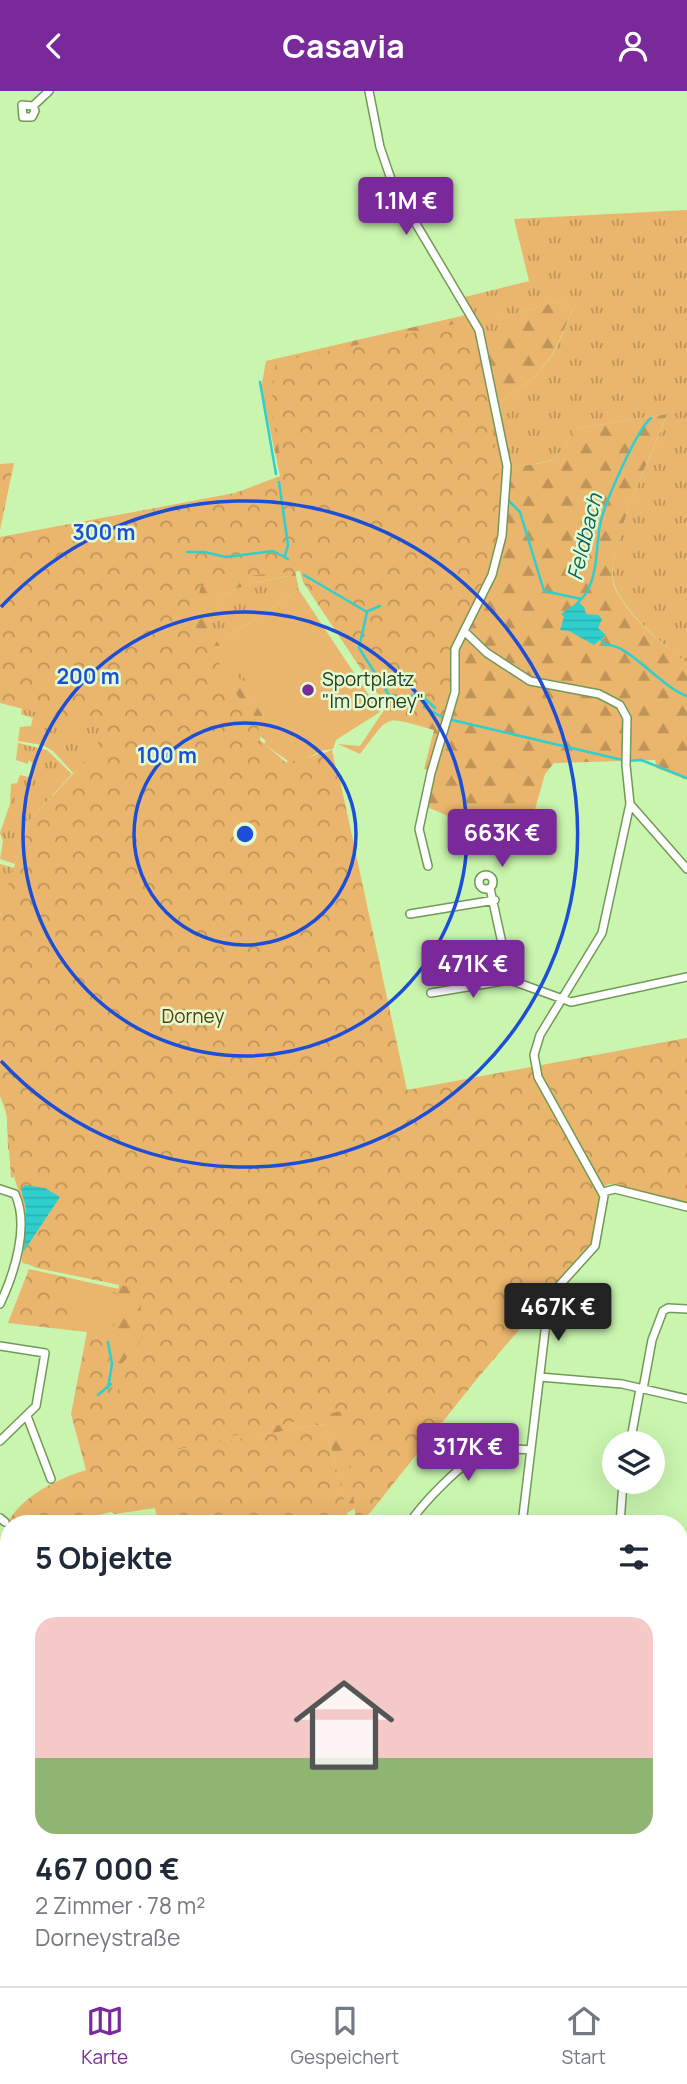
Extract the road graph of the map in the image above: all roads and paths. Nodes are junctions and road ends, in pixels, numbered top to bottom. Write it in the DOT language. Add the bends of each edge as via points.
graph roads {
  1 [pos="49,91"];
  2 [pos="369,91"];
  3 [pos="33,106"];
  4 [pos="465,632"];
  5 [pos="630,804"];
  6 [pos="428,866"];
  7 [pos="687,869"];
  8 [pos="490,888"];
  9 [pos="495,900"];
  10 [pos="410,914"];
  11 [pos="687,977"];
  12 [pos="510,980"];
  13 [pos="431,993"];
  14 [pos="565,998"];
  15 [pos="0,1189"];
  16 [pos="603,1192"];
  17 [pos="687,1207"];
  18 [pos="0,1304"];
  19 [pos="687,1309"];
  20 [pos="0,1346"];
  21 [pos="540,1377"];
  22 [pos="641,1389"];
  23 [pos="687,1399"];
  24 [pos="27,1416"];
  25 [pos="633,1431"];
  26 [pos="0,1441"];
  27 [pos="530,1450"];
  28 [pos="51,1479"];
  29 [pos="622,1494"];
  30 [pos="416,1515"];
  31 [pos="523,1515"];
  32 [pos="621,1515"];
  1 -- 3 [label="street"];
  2 -- 4 [label="street" via="393,185 479,330 507,466 502,535 492,575"];
  4 -- 5 [label="street" via="487,653 530,681 612,699 627,718"];
  4 -- 6 [label="street" via="454,649 455,692 419,829"];
  5 -- 7 [label="street"];
  5 -- 14 [label="street" via="602,933"];
  8 -- 9 [label="street"];
  9 -- 10 [label="street"];
  9 -- 12 [label="street"];
  11 -- 14 [label="street" via="571,1002"];
  12 -- 13 [label="street"];
  12 -- 14 [label="street"];
  14 -- 16 [label="street" via="537,1042 534,1065"];
  15 -- 18 [label="street" via="13,1193 20,1216 15,1263"];
  16 -- 17 [label="street" via="615,1189"];
  16 -- 21 [label="street" via="596,1246 552,1297"];
  19 -- 22 [label="street" via="663,1311"];
  20 -- 24 [label="street" via="45,1353 36,1406"];
  21 -- 22 [label="street"];
  21 -- 27 [label="street"];
  22 -- 23 [label="street"];
  22 -- 25 [label="street"];
  24 -- 26 [label="street"];
  24 -- 28 [label="street"];
  27 -- 30 [label="street" via="504,1448 479,1455"];
  27 -- 31 [label="street"];
  29 -- 32 [label="street"];
}
